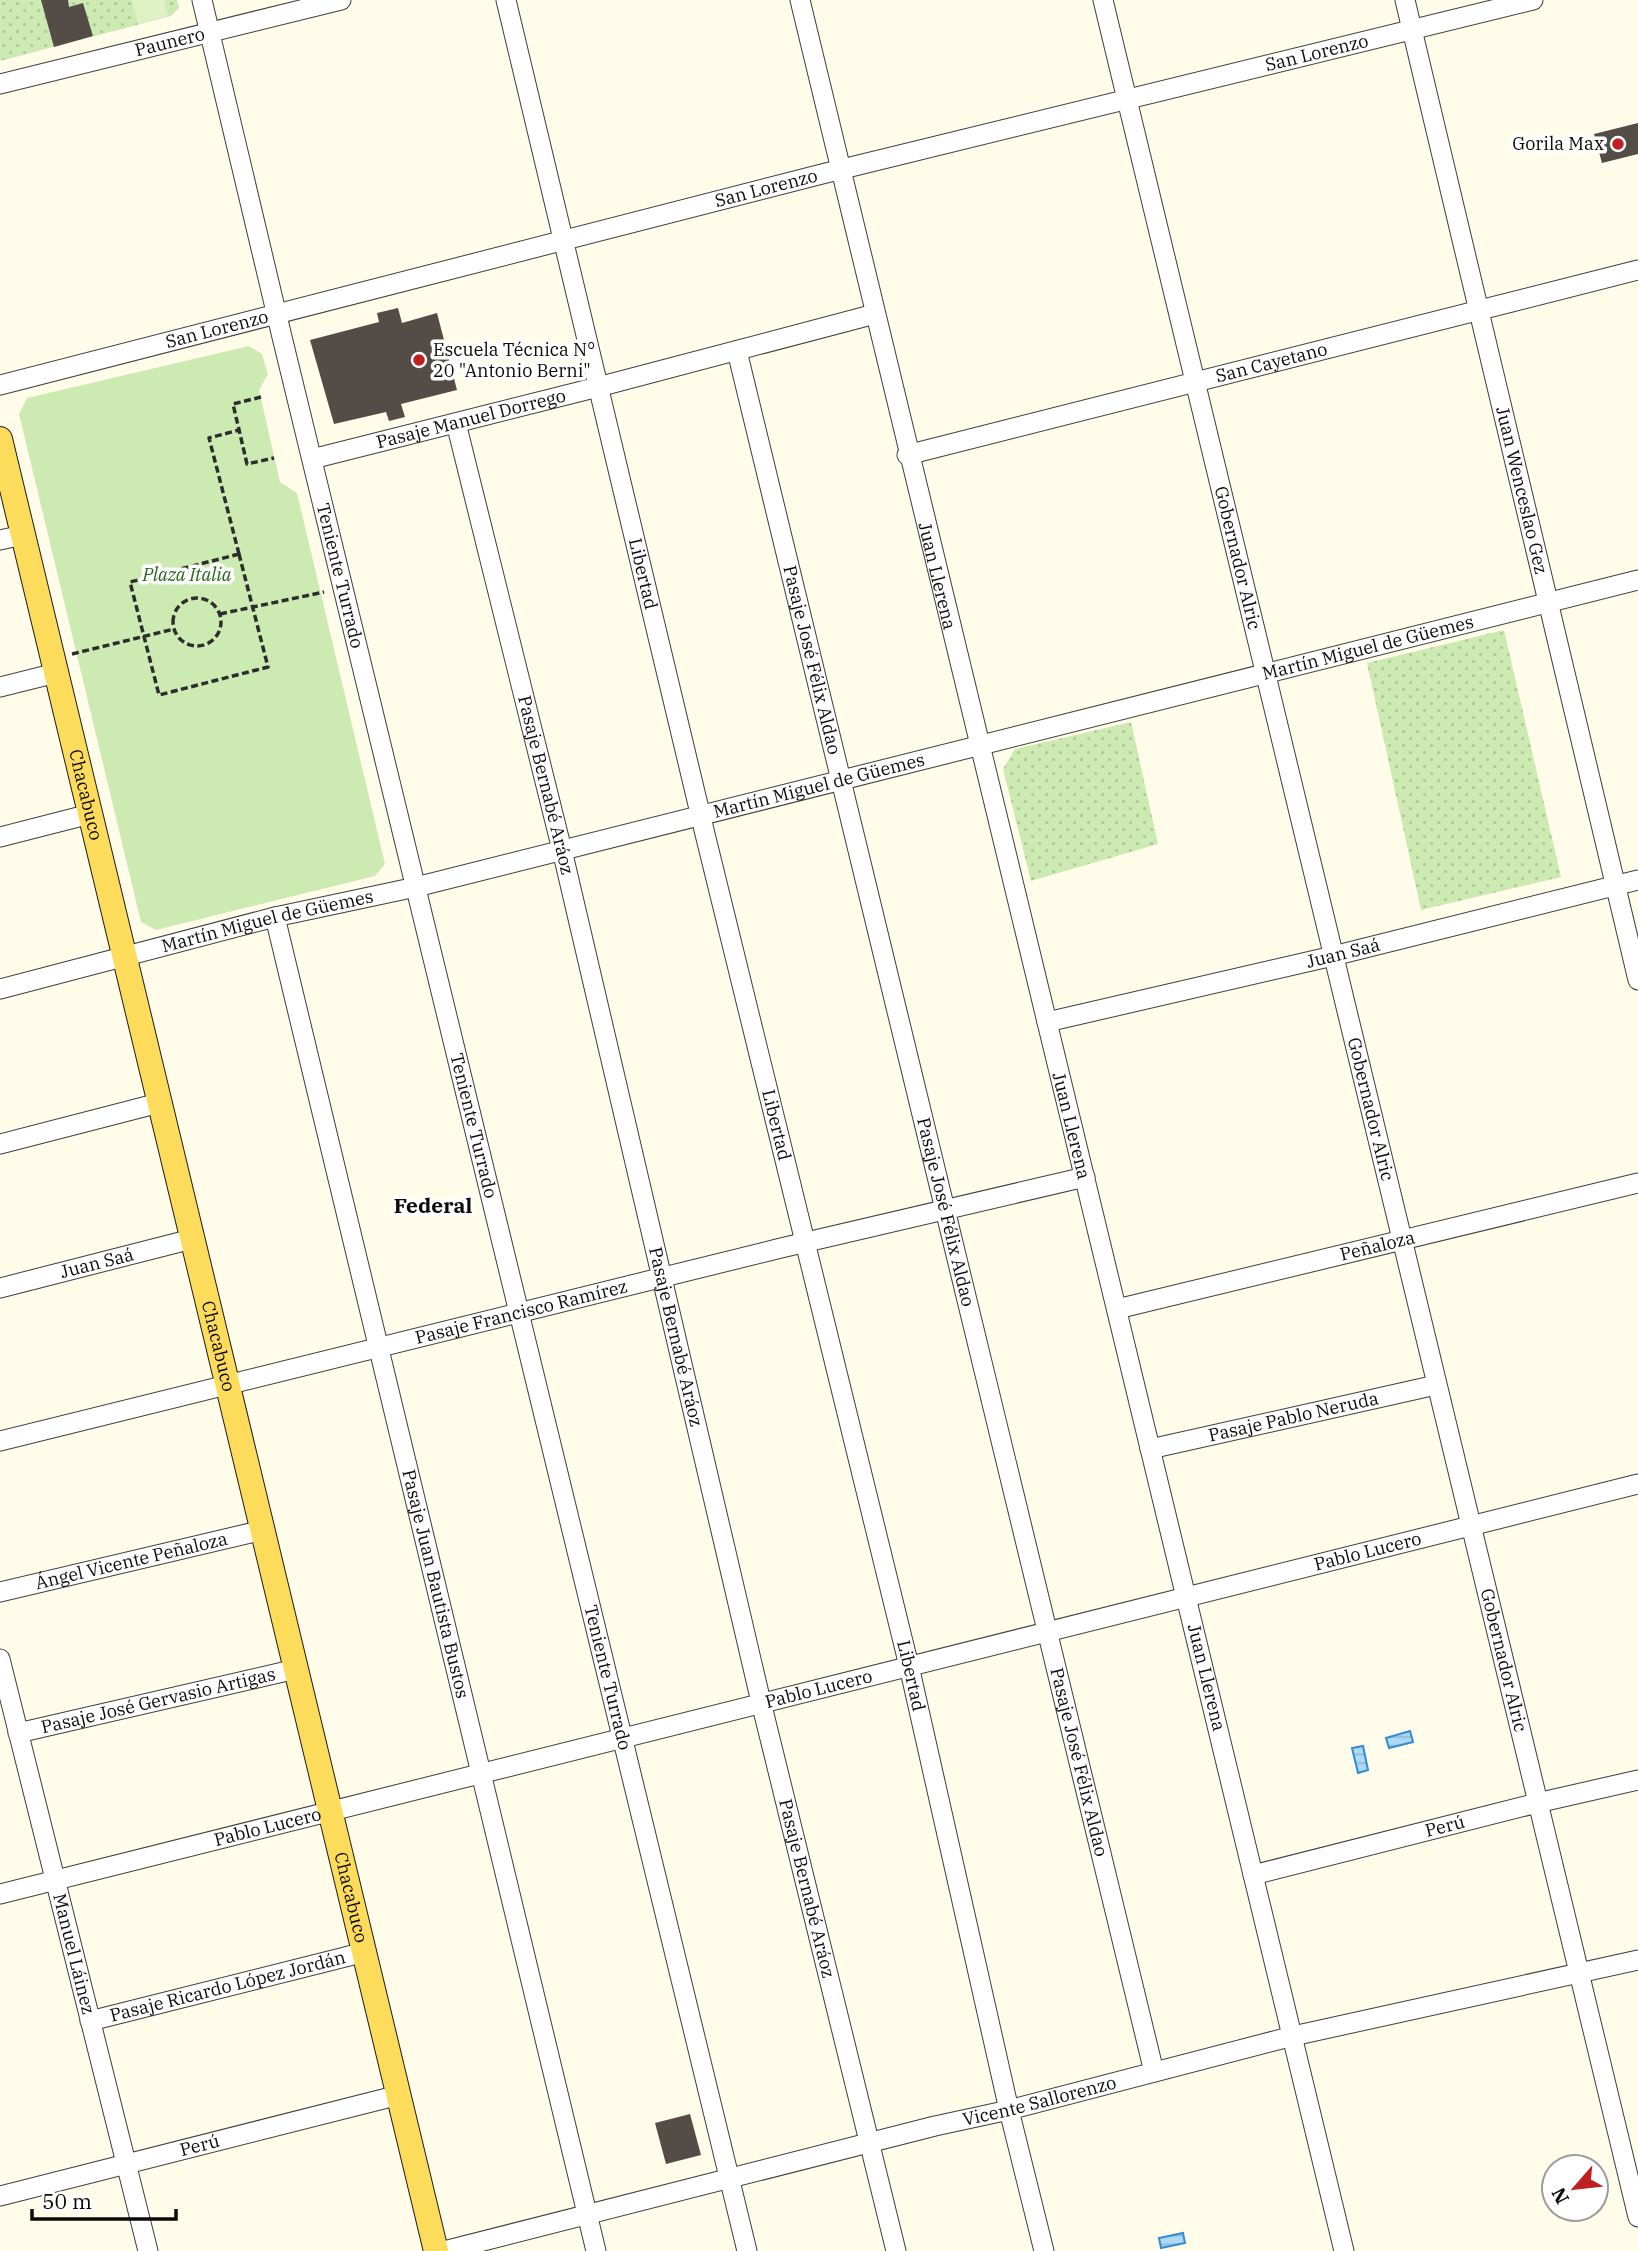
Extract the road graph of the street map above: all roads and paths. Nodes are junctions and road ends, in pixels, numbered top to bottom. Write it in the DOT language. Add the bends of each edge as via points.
graph roads {
  1 [pos="202,0"];
  2 [pos="341,0"];
  3 [pos="506,0"];
  4 [pos="800,0"];
  5 [pos="1103,0"];
  6 [pos="1405,0"];
  7 [pos="1533,0"];
  8 [pos="1412,30"];
  9 [pos="210,33"];
  10 [pos="0,84"];
  11 [pos="1126,99"];
  12 [pos="840,170"];
  13 [pos="563,241"];
  14 [pos="1638,270"];
  15 [pos="1479,310"];
  16 [pos="276,312"];
  17 [pos="875,314"];
  18 [pos="737,351"];
  19 [pos="1195,383"];
  20 [pos="0,385"];
  21 [pos="598,387"];
  22 [pos="261,397"];
  23 [pos="456,423"];
  24 [pos="239,430"];
  25 [pos="0,439"];
  26 [pos="907,454"];
  27 [pos="274,458"];
  28 [pos="312,459"];
  29 [pos="11,537"];
  30 [pos="239,554"];
  31 [pos="1638,580"];
  32 [pos="343,586"];
  33 [pos="1548,602"];
  34 [pos="252,607"];
  35 [pos="220,614"];
  36 [pos="174,629"];
  37 [pos="144,636"];
  38 [pos="54,666"];
  39 [pos="1265,674"];
  40 [pos="0,687"];
  41 [pos="979,745"];
  42 [pos="841,780"];
  43 [pos="90,814"];
  44 [pos="701,816"];
  45 [pos="0,837"];
  46 [pos="562,850"];
  47 [pos="1638,880"];
  48 [pos="1615,886"];
  49 [pos="416,887"];
  50 [pos="275,917"];
  51 [pos="125,956"];
  52 [pos="1333,956"];
  53 [pos="1638,980"];
  54 [pos="0,989"];
  55 [pos="1048,1022"];
  56 [pos="159,1103"];
  57 [pos="0,1144"];
  58 [pos="1085,1177"];
  59 [pos="1638,1183"];
  60 [pos="945,1209"];
  61 [pos="192,1240"];
  62 [pos="1401,1241"];
  63 [pos="805,1242"];
  64 [pos="662,1277"];
  65 [pos="0,1288"];
  66 [pos="1116,1309"];
  67 [pos="519,1313"];
  68 [pos="377,1347"];
  69 [pos="227,1383"];
  70 [pos="1436,1385"];
  71 [pos="0,1441"];
  72 [pos="1150,1449"];
  73 [pos="1638,1484"];
  74 [pos="1470,1526"];
  75 [pos="263,1530"];
  76 [pos="0,1592"];
  77 [pos="1185,1597"];
  78 [pos="1047,1632"];
  79 [pos="0,1659"];
  80 [pos="909,1666"];
  81 [pos="296,1669"];
  82 [pos="761,1702"];
  83 [pos="18,1733"];
  84 [pos="622,1737"];
  85 [pos="480,1773"];
  86 [pos="1638,1780"];
  87 [pos="1536,1803"];
  88 [pos="330,1810"];
  89 [pos="1253,1875"];
  90 [pos="55,1880"];
  91 [pos="0,1894"];
  92 [pos="365,1952"];
  93 [pos="1638,1960"];
  94 [pos="1577,1973"];
  95 [pos="90,2021"];
  96 [pos="1293,2036"];
  97 [pos="1154,2072"];
  98 [pos="399,2095"];
  99 [pos="1009,2110"];
  100 [pos="869,2143"];
  101 [pos="126,2164"];
  102 [pos="729,2178"];
  103 [pos="0,2196"];
  104 [pos="587,2215"];
  105 [pos="1638,2217"];
  106 [pos="148,2251"];
  107 [pos="436,2251"];
  108 [pos="444,2251"];
  109 [pos="596,2251"];
  110 [pos="747,2251"];
  111 [pos="897,2251"];
  112 [pos="1044,2251"];
  113 [pos="1344,2251"];
  1 -- 9 [label="street, Teniente Turrado"];
  2 -- 9 [label="street, Paunero"];
  3 -- 13 [label="street, Libertad"];
  4 -- 12 [label="street, Juan Llerena"];
  5 -- 11 [label="street, Gobernador Alric"];
  6 -- 8 [label="street, Juan Wenceslao Gez"];
  7 -- 8 [label="street, San Lorenzo"];
  8 -- 11 [label="street, San Lorenzo"];
  8 -- 15 [label="street, Juan Wenceslao Gez"];
  9 -- 10 [label="street, Paunero"];
  9 -- 16 [label="street, Teniente Turrado"];
  11 -- 12 [label="street, San Lorenzo"];
  11 -- 19 [label="street, Gobernador Alric"];
  12 -- 13 [label="street, San Lorenzo"];
  12 -- 17 [label="street, Juan Llerena"];
  13 -- 16 [label="street, San Lorenzo"];
  13 -- 21 [label="street, Libertad"];
  14 -- 15 [label="street, San Cayetano"];
  15 -- 19 [label="street, San Cayetano"];
  15 -- 33 [label="street, Juan Wenceslao Gez"];
  16 -- 20 [label="street, San Lorenzo"];
  16 -- 28 [label="street, Teniente Turrado"];
  17 -- 18 [label="street, Pasaje Manuel Dorrego"];
  17 -- 26 [label="street, Juan Llerena"];
  18 -- 21 [label="street, Pasaje Manuel Dorrego"];
  18 -- 42 [label="street, Pasaje José Félix Aldao"];
  19 -- 26 [label="street, San Cayetano"];
  19 -- 39 [label="street, Gobernador Alric"];
  21 -- 23 [label="street, Pasaje Manuel Dorrego"];
  21 -- 44 [label="street, Libertad"];
  22 -- 24 [label="path" via="233,404"];
  23 -- 28 [label="street, Pasaje Manuel Dorrego"];
  23 -- 46 [label="street, Pasaje Bernabé Aráoz"];
  24 -- 27 [label="path" via="247,464"];
  24 -- 30 [label="path" via="209,438"];
  25 -- 29 [label="main road, Chacabuco"];
  26 -- 41 [label="street, Juan Llerena"];
  28 -- 32 [label="street, Teniente Turrado"];
  29 -- 38 [label="main road, Chacabuco"];
  30 -- 34 [label="path"];
  30 -- 37 [label="path" via="130,582"];
  31 -- 33 [label="street, Martín Miguel de Güemes"];
  32 -- 34 [label="path"];
  32 -- 49 [label="street, Teniente Turrado"];
  33 -- 39 [label="street, Martín Miguel de Güemes"];
  33 -- 48 [label="street, Juan Wenceslao Gez"];
  34 -- 35 [label="path"];
  34 -- 37 [label="path" via="268,667 159,695"];
  35 -- 36 [label="path" via="210,601 194,598 179,605"];
  35 -- 36 [label="path" via="220,630 204,645 189,645"];
  36 -- 37 [label="path"];
  37 -- 38 [label="path"];
  38 -- 40 [label="street"];
  38 -- 43 [label="main road, Chacabuco"];
  39 -- 41 [label="street, Martín Miguel de Güemes"];
  39 -- 52 [label="street, Gobernador Alric"];
  41 -- 42 [label="street, Martín Miguel de Güemes"];
  41 -- 55 [label="street, Juan Llerena"];
  42 -- 44 [label="street, Martín Miguel de Güemes"];
  42 -- 60 [label="street, Pasaje José Félix Aldao"];
  43 -- 45 [label="street"];
  43 -- 51 [label="main road, Chacabuco"];
  44 -- 46 [label="street, Martín Miguel de Güemes"];
  44 -- 63 [label="street, Libertad"];
  46 -- 49 [label="street, Martín Miguel de Güemes"];
  46 -- 64 [label="street, Pasaje Bernabé Aráoz"];
  47 -- 48 [label="street, Juan Saá"];
  48 -- 52 [label="street, Juan Saá"];
  48 -- 53 [label="street, Juan Wenceslao Gez"];
  49 -- 50 [label="street, Martín Miguel de Güemes"];
  49 -- 67 [label="street, Teniente Turrado"];
  50 -- 51 [label="street, Martín Miguel de Güemes"];
  50 -- 68 [label="street, Pasaje Juan Bautista Bustos"];
  51 -- 54 [label="street, Martín Miguel de Güemes"];
  51 -- 56 [label="main road, Chacabuco"];
  52 -- 55 [label="street, Juan Saá"];
  52 -- 62 [label="street, Gobernador Alric"];
  55 -- 58 [label="street, Juan Llerena"];
  56 -- 57 [label="street"];
  56 -- 61 [label="main road, Chacabuco"];
  58 -- 60 [label="street, Pasaje Francisco Ramírez"];
  58 -- 66 [label="street, Juan Llerena"];
  59 -- 62 [label="street, Peñaloza"];
  60 -- 63 [label="street, Pasaje Francisco Ramírez"];
  60 -- 78 [label="street, Pasaje José Félix Aldao"];
  61 -- 65 [label="street, Juan Saá"];
  61 -- 69 [label="main road, Chacabuco"];
  62 -- 66 [label="street, Peñaloza"];
  62 -- 70 [label="street, Gobernador Alric"];
  63 -- 64 [label="street, Pasaje Francisco Ramírez"];
  63 -- 80 [label="street, Libertad"];
  64 -- 67 [label="street, Pasaje Francisco Ramírez"];
  64 -- 82 [label="street, Pasaje Bernabé Aráoz"];
  66 -- 72 [label="street, Juan Llerena"];
  67 -- 68 [label="street, Pasaje Francisco Ramírez"];
  67 -- 84 [label="street, Teniente Turrado"];
  68 -- 69 [label="street, Pasaje Francisco Ramírez"];
  68 -- 85 [label="street, Pasaje Juan Bautista Bustos"];
  69 -- 71 [label="street, Pasaje Francisco Ramírez"];
  69 -- 75 [label="main road, Chacabuco"];
  70 -- 72 [label="street, Pasaje Pablo Neruda"];
  70 -- 74 [label="street, Gobernador Alric"];
  72 -- 77 [label="street, Juan Llerena"];
  73 -- 74 [label="street, Pablo Lucero"];
  74 -- 77 [label="street, Pablo Lucero"];
  74 -- 87 [label="street, Gobernador Alric"];
  75 -- 76 [label="street, Ángel Vicente Peñaloza"];
  75 -- 81 [label="main road, Chacabuco"];
  77 -- 78 [label="street, Pablo Lucero"];
  77 -- 89 [label="street, Juan Llerena"];
  78 -- 80 [label="street, Pablo Lucero"];
  78 -- 97 [label="street, Pasaje José Félix Aldao"];
  79 -- 83 [label="street, Manuel Láinez"];
  80 -- 82 [label="street, Pablo Lucero"];
  80 -- 99 [label="street, Libertad"];
  81 -- 83 [label="street, Pasaje José Gervasio Artigas"];
  81 -- 88 [label="main road, Chacabuco"];
  82 -- 84 [label="street, Pablo Lucero"];
  82 -- 100 [label="street, Pasaje Bernabé Aráoz"];
  83 -- 90 [label="street, Manuel Láinez"];
  84 -- 85 [label="street, Pablo Lucero"];
  84 -- 102 [label="street, Teniente Turrado"];
  85 -- 88 [label="street, Pablo Lucero"];
  85 -- 104 [label="street, Pasaje Juan Bautista Bustos"];
  86 -- 87 [label="street, Perú"];
  87 -- 89 [label="street, Perú"];
  87 -- 94 [label="street, Gobernador Alric"];
  88 -- 90 [label="street, Pablo Lucero"];
  88 -- 92 [label="main road, Chacabuco"];
  89 -- 96 [label="street, Juan Llerena"];
  90 -- 91 [label="street, Pablo Lucero"];
  90 -- 95 [label="street, Manuel Láinez"];
  92 -- 95 [label="street, Pasaje Ricardo López Jordán"];
  92 -- 98 [label="main road, Chacabuco"];
  93 -- 94 [label="street, Vicente Sallorenzo"];
  94 -- 96 [label="street, Vicente Sallorenzo"];
  94 -- 105 [label="street, Gobernador Alric"];
  95 -- 101 [label="street, Manuel Láinez"];
  96 -- 97 [label="street, Vicente Sallorenzo"];
  96 -- 113 [label="street, Juan Llerena"];
  97 -- 99 [label="street, Vicente Sallorenzo"];
  98 -- 101 [label="street, Perú"];
  98 -- 107 [label="main road, Chacabuco"];
  99 -- 100 [label="street, Vicente Sallorenzo"];
  99 -- 112 [label="street, Libertad"];
  100 -- 102 [label="street, Vicente Sallorenzo"];
  100 -- 111 [label="street, Pasaje Bernabé Aráoz"];
  101 -- 103 [label="street, Perú"];
  101 -- 106 [label="street, Manuel Láinez"];
  102 -- 104 [label="street, Vicente Sallorenzo"];
  102 -- 110 [label="street, Teniente Turrado"];
  104 -- 108 [label="street, Vicente Sallorenzo"];
  104 -- 109 [label="street, Pasaje Juan Bautista Bustos"];
}
